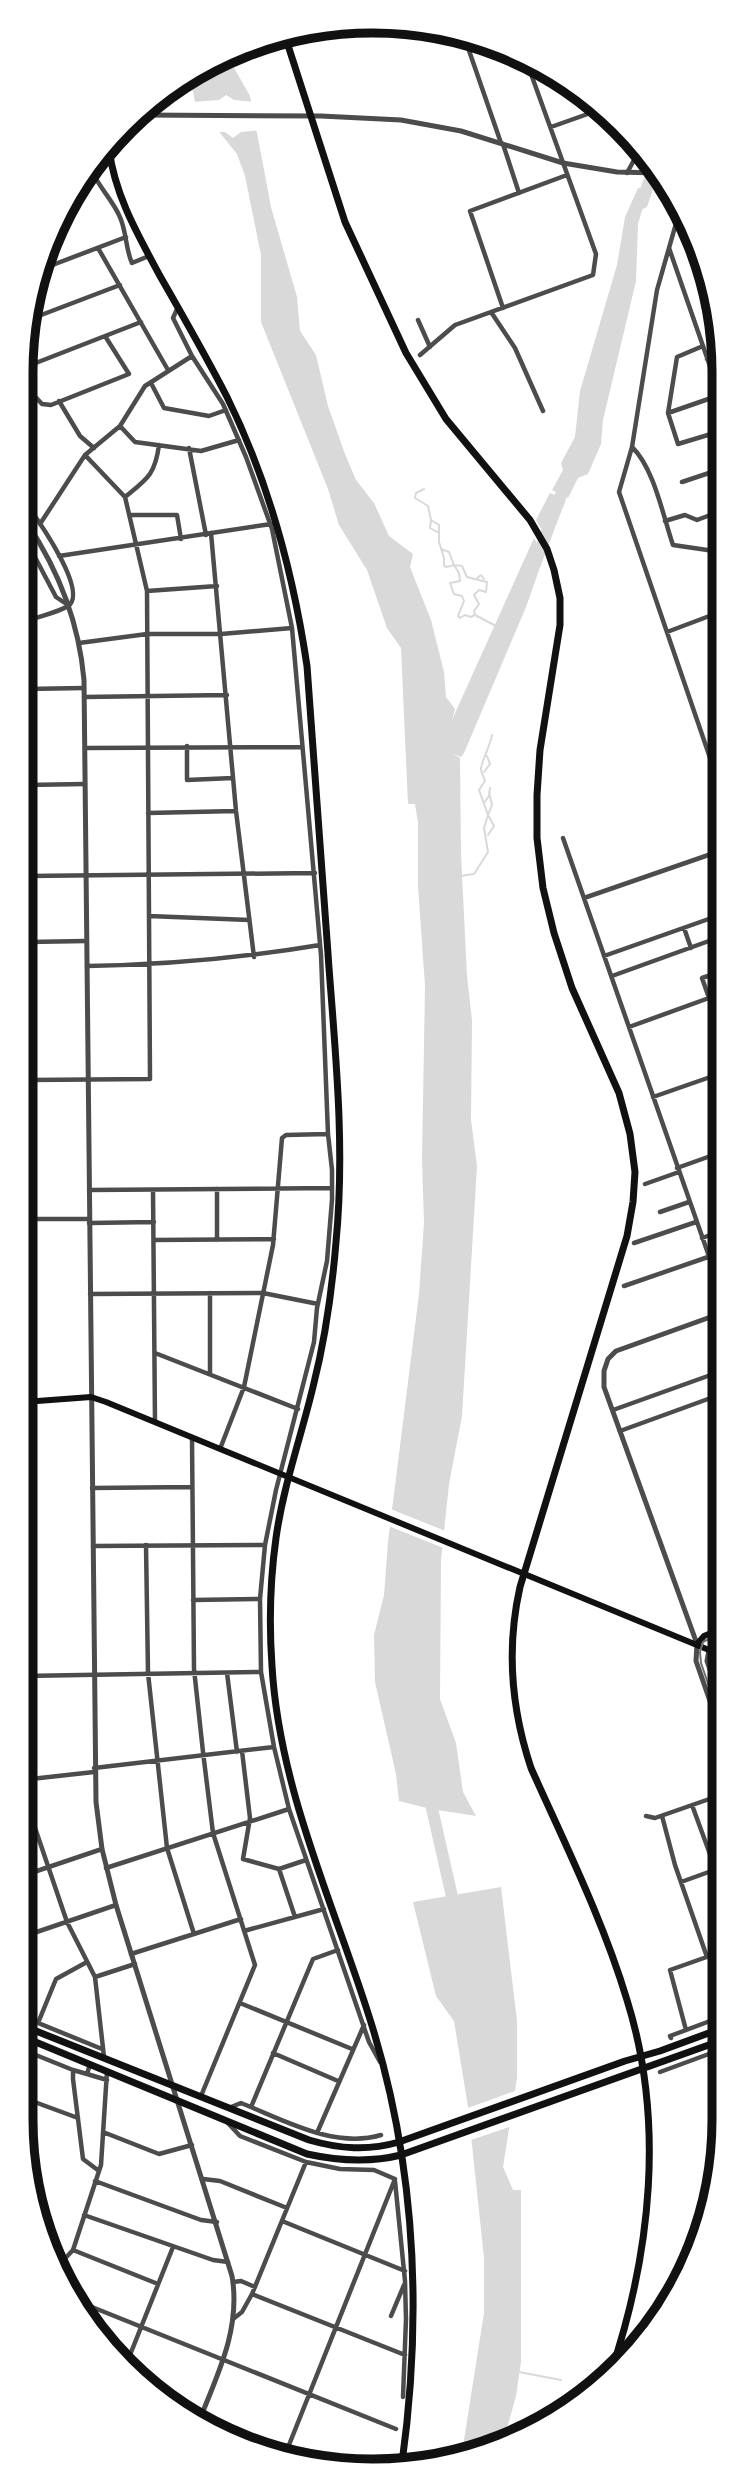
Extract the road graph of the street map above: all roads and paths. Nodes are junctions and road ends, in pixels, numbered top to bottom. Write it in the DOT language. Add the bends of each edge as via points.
graph roads {
  1 [pos="287,44"];
  2 [pos="468,47"];
  3 [pos="531,73"];
  4 [pos="537,76"];
  5 [pos="533,77"];
  6 [pos="591,113"];
  7 [pos="150,116"];
  8 [pos="307,116"];
  9 [pos="551,127"];
  10 [pos="502,143"];
  11 [pos="110,157"];
  12 [pos="635,158"];
  13 [pos="563,163"];
  14 [pos="627,173"];
  15 [pos="647,173"];
  16 [pos="567,175"];
  17 [pos="96,176"];
  18 [pos="519,193"];
  19 [pos="677,221"];
  20 [pos="126,237"];
  21 [pos="669,247"];
  22 [pos="98,248"];
  23 [pos="149,256"];
  24 [pos="50,266"];
  25 [pos="120,285"];
  26 [pos="178,307"];
  27 [pos="503,308"];
  28 [pos="492,312"];
  29 [pos="38,316"];
  30 [pos="418,320"];
  31 [pos="141,322"];
  32 [pos="105,336"];
  33 [pos="703,346"];
  34 [pos="430,348"];
  35 [pos="192,355"];
  36 [pos="420,355"];
  37 [pos="711,357"];
  38 [pos="707,359"];
  39 [pos="33,364"];
  40 [pos="168,370"];
  41 [pos="712,374"];
  42 [pos="150,383"];
  43 [pos="33,395"];
  44 [pos="712,399"];
  45 [pos="59,401"];
  46 [pos="226,410"];
  47 [pos="543,411"];
  48 [pos="668,413"];
  49 [pos="120,426"];
  50 [pos="712,434"];
  51 [pos="239,440"];
  52 [pos="159,445"];
  53 [pos="632,447"];
  54 [pos="94,448"];
  55 [pos="190,448"];
  56 [pos="85,455"];
  57 [pos="712,472"];
  58 [pos="682,482"];
  59 [pos="125,497"];
  60 [pos="33,514"];
  61 [pos="712,514"];
  62 [pos="131,515"];
  63 [pos="665,522"];
  64 [pos="40,524"];
  65 [pos="271,524"];
  66 [pos="33,533"];
  67 [pos="209,534"];
  68 [pos="181,539"];
  69 [pos="135,545"];
  70 [pos="712,551"];
  71 [pos="33,554"];
  72 [pos="59,556"];
  73 [pos="217,586"];
  74 [pos="147,591"];
  75 [pos="69,606"];
  76 [pos="712,615"];
  77 [pos="33,619"];
  78 [pos="292,628"];
  79 [pos="667,632"];
  80 [pos="147,634"];
  81 [pos="221,634"];
  82 [pos="79,643"];
  83 [pos="84,688"];
  84 [pos="33,689"];
  85 [pos="227,695"];
  86 [pos="148,696"];
  87 [pos="84,697"];
  88 [pos="148,746"];
  89 [pos="187,746"];
  90 [pos="230,746"];
  91 [pos="302,747"];
  92 [pos="85,748"];
  93 [pos="712,756"];
  94 [pos="233,778"];
  95 [pos="33,785"];
  96 [pos="85,785"];
  97 [pos="236,811"];
  98 [pos="148,813"];
  99 [pos="563,838"];
  100 [pos="712,854"];
  101 [pos="242,873"];
  102 [pos="315,873"];
  103 [pos="86,875"];
  104 [pos="149,875"];
  105 [pos="33,876"];
  106 [pos="584,898"];
  107 [pos="149,916"];
  108 [pos="712,918"];
  109 [pos="249,920"];
  110 [pos="684,928"];
  111 [pos="712,940"];
  112 [pos="86,941"];
  113 [pos="33,942"];
  114 [pos="320,945"];
  115 [pos="691,948"];
  116 [pos="604,956"];
  117 [pos="254,957"];
  118 [pos="149,965"];
  119 [pos="87,966"];
  120 [pos="712,975"];
  121 [pos="612,976"];
  122 [pos="712,997"];
  123 [pos="709,998"];
  124 [pos="629,1027"];
  125 [pos="712,1076"];
  126 [pos="33,1080"];
  127 [pos="88,1080"];
  128 [pos="653,1097"];
  129 [pos="328,1134"];
  130 [pos="712,1156"];
  131 [pos="678,1170"];
  132 [pos="645,1184"];
  133 [pos="332,1188"];
  134 [pos="217,1189"];
  135 [pos="278,1189"];
  136 [pos="89,1190"];
  137 [pos="153,1190"];
  138 [pos="689,1202"];
  139 [pos="660,1212"];
  140 [pos="33,1217"];
  141 [pos="89,1221"];
  142 [pos="153,1222"];
  143 [pos="696,1222"];
  144 [pos="712,1235"];
  145 [pos="702,1238"];
  146 [pos="274,1239"];
  147 [pos="154,1240"];
  148 [pos="217,1240"];
  149 [pos="634,1243"];
  150 [pos="708,1257"];
  151 [pos="712,1267"];
  152 [pos="624,1286"];
  153 [pos="210,1293"];
  154 [pos="263,1293"];
  155 [pos="90,1294"];
  156 [pos="154,1294"];
  157 [pos="318,1304"];
  158 [pos="712,1317"];
  159 [pos="155,1353"];
  160 [pos="210,1373"];
  161 [pos="712,1374"];
  162 [pos="244,1387"];
  163 [pos="91,1397"];
  164 [pos="712,1397"];
  165 [pos="33,1401"];
  166 [pos="298,1409"];
  167 [pos="612,1410"];
  168 [pos="155,1422"];
  169 [pos="620,1430"];
  170 [pos="192,1437"];
  171 [pos="220,1449"];
  172 [pos="289,1477"];
  173 [pos="192,1487"];
  174 [pos="92,1488"];
  175 [pos="146,1545"];
  176 [pos="193,1545"];
  177 [pos="265,1545"];
  178 [pos="92,1546"];
  179 [pos="520,1572"];
  180 [pos="260,1599"];
  181 [pos="193,1600"];
  182 [pos="712,1633"];
  183 [pos="697,1644"];
  184 [pos="712,1647"];
  185 [pos="709,1650"];
  186 [pos="261,1672"];
  187 [pos="148,1673"];
  188 [pos="194,1673"];
  189 [pos="227,1673"];
  190 [pos="93,1674"];
  191 [pos="33,1676"];
  192 [pos="712,1676"];
  193 [pos="712,1707"];
  194 [pos="274,1747"];
  195 [pos="239,1751"];
  196 [pos="204,1755"];
  197 [pos="157,1761"];
  198 [pos="94,1770"];
  199 [pos="33,1778"];
  200 [pos="712,1798"];
  201 [pos="692,1805"];
  202 [pos="289,1809"];
  203 [pos="646,1816"];
  204 [pos="662,1816"];
  205 [pos="33,1821"];
  206 [pos="250,1821"];
  207 [pos="213,1833"];
  208 [pos="167,1848"];
  209 [pos="102,1849"];
  210 [pos="712,1858"];
  211 [pos="306,1860"];
  212 [pos="48,1867"];
  213 [pos="106,1868"];
  214 [pos="279,1869"];
  215 [pos="33,1872"];
  216 [pos="712,1873"];
  217 [pos="681,1882"];
  218 [pos="116,1905"];
  219 [pos="324,1909"];
  220 [pos="295,1917"];
  221 [pos="241,1919"];
  222 [pos="67,1922"];
  223 [pos="244,1931"];
  224 [pos="33,1933"];
  225 [pos="194,1934"];
  226 [pos="338,1950"];
  227 [pos="131,1954"];
  228 [pos="712,1955"];
  229 [pos="707,1957"];
  230 [pos="87,1962"];
  231 [pos="135,1965"];
  232 [pos="95,1977"];
  233 [pos="240,2003"];
  234 [pos="712,2020"];
  235 [pos="33,2021"];
  236 [pos="286,2022"];
  237 [pos="38,2023"];
  238 [pos="364,2025"];
  239 [pos="33,2029"];
  240 [pos="686,2030"];
  241 [pos="712,2032"];
  242 [pos="671,2038"];
  243 [pos="33,2041"];
  244 [pos="712,2044"];
  245 [pos="352,2049"];
  246 [pos="103,2053"];
  247 [pos="273,2053"];
  248 [pos="712,2053"];
  249 [pos="33,2054"];
  250 [pos="636,2058"];
  251 [pos="90,2064"];
  252 [pos="384,2068"];
  253 [pos="73,2070"];
  254 [pos="638,2070"];
  255 [pos="107,2071"];
  256 [pos="660,2072"];
  257 [pos="87,2074"];
  258 [pos="107,2080"];
  259 [pos="338,2081"];
  260 [pos="173,2084"];
  261 [pos="201,2096"];
  262 [pos="178,2101"];
  263 [pos="33,2102"];
  264 [pos="251,2107"];
  265 [pos="230,2108"];
  266 [pos="78,2119"];
  267 [pos="224,2120"];
  268 [pos="103,2132"];
  269 [pos="317,2133"];
  270 [pos="382,2135"];
  271 [pos="399,2142"];
  272 [pos="192,2145"];
  273 [pos="401,2155"];
  274 [pos="306,2162"];
  275 [pos="99,2171"];
  276 [pos="203,2179"];
  277 [pos="395,2179"];
  278 [pos="95,2181"];
  279 [pos="287,2208"];
  280 [pos="84,2215"];
  281 [pos="282,2221"];
  282 [pos="217,2222"];
  283 [pos="173,2247"];
  284 [pos="73,2250"];
  285 [pos="364,2254"];
  286 [pos="64,2260"];
  287 [pos="229,2262"];
  288 [pos="405,2272"];
  289 [pos="405,2281"];
  290 [pos="233,2282"];
  291 [pos="158,2284"];
  292 [pos="255,2287"];
  293 [pos="252,2294"];
  294 [pos="89,2306"];
  295 [pos="391,2316"];
  296 [pos="233,2319"];
  297 [pos="141,2327"];
  298 [pos="335,2327"];
  299 [pos="405,2355"];
  300 [pos="130,2356"];
  301 [pos="615,2356"];
  302 [pos="223,2360"];
  303 [pos="309,2394"];
  304 [pos="403,2396"];
  305 [pos="202,2413"];
  306 [pos="396,2428"];
  307 [pos="288,2448"];
  308 [pos="403,2457"];
  1 -- 8 [label="main road"];
  2 -- 10 [label="street"];
  3 -- 5 [label="street"];
  4 -- 5 [label="street"];
  5 -- 9 [label="street"];
  6 -- 9 [label="street"];
  7 -- 8 [label="street"];
  8 -- 10 [label="street" via="401,120"];
  8 -- 179 [label="main road" via="345,222 406,353 446,419 530,520 551,559 560,598 537,795 543,888 572,988 619,1093 635,1172 627,1236"];
  9 -- 13 [label="street"];
  10 -- 13 [label="street"];
  10 -- 18 [label="street"];
  11 -- 23 [label="main road" via="124,207"];
  12 -- 14 [label="street"];
  13 -- 14 [label="street"];
  13 -- 16 [label="street"];
  14 -- 15 [label="street"];
  16 -- 18 [label="street"];
  16 -- 27 [label="street" via="596,254 593,275"];
  17 -- 20 [label="street" via="116,209"];
  18 -- 27 [label="street" via="470,211"];
  19 -- 21 [label="street"];
  20 -- 22 [label="street"];
  20 -- 23 [label="street" via="132,263"];
  21 -- 33 [label="street"];
  21 -- 53 [label="street" via="651,320"];
  22 -- 24 [label="street"];
  22 -- 25 [label="street"];
  23 -- 26 [label="main road"];
  25 -- 29 [label="street"];
  25 -- 31 [label="street"];
  26 -- 35 [label="street" via="173,318"];
  26 -- 172 [label="main road" via="258,467 284,549 307,666 338,1078 340,1178 326,1326"];
  27 -- 28 [label="street"];
  28 -- 34 [label="street" via="455,325"];
  28 -- 47 [label="street" via="515,348"];
  30 -- 34 [label="street"];
  31 -- 32 [label="street"];
  31 -- 40 [label="street"];
  32 -- 39 [label="street"];
  32 -- 45 [label="street" via="129,374"];
  33 -- 38 [label="street"];
  33 -- 48 [label="street" via="677,357"];
  34 -- 36 [label="street"];
  35 -- 40 [label="street"];
  35 -- 46 [label="street"];
  37 -- 38 [label="street"];
  38 -- 41 [label="street"];
  40 -- 42 [label="street"];
  42 -- 46 [label="street" via="164,408 209,416"];
  42 -- 49 [label="street"];
  43 -- 45 [label="street" via="42,404"];
  44 -- 48 [label="street"];
  45 -- 54 [label="street" via="80,436"];
  46 -- 51 [label="street"];
  48 -- 50 [label="street" via="678,444"];
  49 -- 52 [label="street" via="135,442"];
  49 -- 54 [label="street"];
  51 -- 55 [label="street" via="201,451"];
  51 -- 65 [label="street"];
  52 -- 55 [label="street"];
  52 -- 59 [label="street" via="152,474"];
  53 -- 63 [label="street" via="646,467"];
  53 -- 79 [label="street" via="619,492"];
  54 -- 56 [label="street"];
  55 -- 67 [label="street"];
  56 -- 59 [label="street"];
  56 -- 64 [label="street"];
  57 -- 58 [label="street"];
  59 -- 62 [label="street"];
  60 -- 64 [label="street"];
  61 -- 63 [label="street" via="697,520 685,515"];
  62 -- 68 [label="street" via="177,515"];
  62 -- 69 [label="street"];
  63 -- 70 [label="street" via="673,545"];
  64 -- 72 [label="street"];
  65 -- 67 [label="street"];
  65 -- 78 [label="street"];
  66 -- 75 [label="street"];
  67 -- 68 [label="street"];
  67 -- 73 [label="street"];
  68 -- 69 [label="street"];
  69 -- 72 [label="street"];
  69 -- 74 [label="street"];
  71 -- 75 [label="street" via="55,597"];
  72 -- 75 [label="street" via="74,589"];
  73 -- 74 [label="street"];
  73 -- 81 [label="street"];
  74 -- 80 [label="street"];
  75 -- 77 [label="street"];
  75 -- 82 [label="street"];
  76 -- 79 [label="street"];
  78 -- 81 [label="street"];
  78 -- 91 [label="street"];
  79 -- 93 [label="street"];
  80 -- 81 [label="street"];
  80 -- 82 [label="street"];
  80 -- 86 [label="street"];
  81 -- 85 [label="street"];
  82 -- 83 [label="street"];
  83 -- 84 [label="street"];
  83 -- 87 [label="street"];
  85 -- 86 [label="street"];
  85 -- 90 [label="street"];
  86 -- 87 [label="street"];
  86 -- 88 [label="street"];
  87 -- 92 [label="street"];
  88 -- 89 [label="street"];
  88 -- 92 [label="street"];
  88 -- 98 [label="street"];
  89 -- 90 [label="street"];
  89 -- 94 [label="street" via="187,780"];
  90 -- 91 [label="street"];
  90 -- 94 [label="street"];
  91 -- 102 [label="street"];
  92 -- 96 [label="street"];
  94 -- 97 [label="street"];
  95 -- 96 [label="street"];
  96 -- 103 [label="street"];
  97 -- 98 [label="street"];
  97 -- 101 [label="street"];
  98 -- 104 [label="street"];
  99 -- 106 [label="street"];
  100 -- 106 [label="street"];
  101 -- 102 [label="street"];
  101 -- 104 [label="street"];
  101 -- 109 [label="street"];
  102 -- 114 [label="street"];
  103 -- 104 [label="street"];
  103 -- 105 [label="street"];
  103 -- 112 [label="street"];
  104 -- 107 [label="street"];
  106 -- 116 [label="street"];
  107 -- 109 [label="street"];
  107 -- 118 [label="street"];
  108 -- 110 [label="street"];
  109 -- 117 [label="street"];
  110 -- 115 [label="street"];
  110 -- 116 [label="street"];
  111 -- 115 [label="street"];
  112 -- 113 [label="street"];
  112 -- 119 [label="street"];
  114 -- 117 [label="street"];
  114 -- 129 [label="street"];
  115 -- 121 [label="street"];
  116 -- 121 [label="street"];
  117 -- 118 [label="street"];
  118 -- 119 [label="street"];
  118 -- 127 [label="street" via="150,1079"];
  119 -- 127 [label="street"];
  120 -- 123 [label="street" via="702,978"];
  121 -- 124 [label="street"];
  122 -- 123 [label="street"];
  123 -- 124 [label="street"];
  124 -- 128 [label="street"];
  125 -- 128 [label="street"];
  126 -- 127 [label="street"];
  127 -- 136 [label="street"];
  128 -- 131 [label="street"];
  129 -- 133 [label="street"];
  129 -- 135 [label="street" via="283,1136"];
  130 -- 131 [label="street"];
  131 -- 132 [label="street"];
  131 -- 138 [label="street"];
  133 -- 135 [label="street"];
  133 -- 157 [label="street" via="327,1261"];
  134 -- 135 [label="street"];
  134 -- 137 [label="street"];
  134 -- 148 [label="street"];
  135 -- 146 [label="street"];
  136 -- 137 [label="street"];
  136 -- 141 [label="street"];
  137 -- 142 [label="street"];
  138 -- 139 [label="street"];
  138 -- 143 [label="street"];
  140 -- 141 [label="street"];
  141 -- 142 [label="street"];
  141 -- 155 [label="street"];
  142 -- 147 [label="street"];
  143 -- 145 [label="street"];
  143 -- 149 [label="street"];
  144 -- 145 [label="street"];
  145 -- 150 [label="street"];
  146 -- 148 [label="street"];
  146 -- 154 [label="street"];
  147 -- 148 [label="street"];
  147 -- 156 [label="street"];
  150 -- 151 [label="street"];
  150 -- 152 [label="street"];
  153 -- 154 [label="street"];
  153 -- 156 [label="street"];
  153 -- 160 [label="street"];
  154 -- 157 [label="street"];
  154 -- 162 [label="street"];
  155 -- 156 [label="street"];
  155 -- 163 [label="street"];
  156 -- 159 [label="street"];
  157 -- 166 [label="street"];
  158 -- 167 [label="street" via="613,1353 603,1377"];
  159 -- 160 [label="street"];
  159 -- 168 [label="street"];
  160 -- 162 [label="street"];
  161 -- 167 [label="street"];
  162 -- 166 [label="street"];
  162 -- 171 [label="street"];
  163 -- 165 [label="main road"];
  163 -- 168 [label="main road"];
  163 -- 174 [label="street"];
  164 -- 169 [label="street"];
  166 -- 172 [label="street"];
  167 -- 169 [label="street"];
  168 -- 170 [label="main road"];
  169 -- 183 [label="street"];
  170 -- 171 [label="main road"];
  170 -- 173 [label="street"];
  171 -- 172 [label="main road"];
  172 -- 177 [label="street"];
  172 -- 179 [label="main road"];
  172 -- 252 [label="main road" via="276,1541 271,1601 277,1712 289,1773"];
  173 -- 174 [label="street"];
  173 -- 176 [label="street"];
  174 -- 178 [label="street"];
  175 -- 176 [label="street"];
  175 -- 178 [label="street"];
  175 -- 187 [label="street"];
  176 -- 177 [label="street"];
  176 -- 181 [label="street"];
  177 -- 180 [label="street"];
  178 -- 190 [label="street"];
  179 -- 183 [label="main road"];
  179 -- 250 [label="main road" via="511,1653 517,1720 531,1768 612,1955 628,2002"];
  180 -- 181 [label="street"];
  180 -- 186 [label="street"];
  181 -- 188 [label="street"];
  182 -- 183 [label="main road"];
  183 -- 185 [label="main road"];
  183 -- 193 [label="street" via="696,1661"];
  184 -- 185 [label="main road"];
  185 -- 192 [label="street"];
  186 -- 189 [label="street"];
  186 -- 194 [label="street"];
  187 -- 188 [label="street"];
  187 -- 190 [label="street"];
  187 -- 197 [label="street"];
  188 -- 189 [label="street"];
  188 -- 196 [label="street"];
  189 -- 195 [label="street"];
  190 -- 191 [label="street"];
  190 -- 198 [label="street"];
  194 -- 195 [label="street"];
  194 -- 202 [label="street"];
  195 -- 196 [label="street"];
  195 -- 206 [label="street"];
  196 -- 197 [label="street"];
  196 -- 207 [label="street"];
  197 -- 198 [label="street"];
  197 -- 208 [label="street"];
  198 -- 199 [label="street"];
  198 -- 209 [label="street"];
  200 -- 201 [label="street"];
  201 -- 204 [label="street"];
  201 -- 210 [label="street"];
  202 -- 206 [label="street"];
  202 -- 211 [label="street"];
  203 -- 204 [label="street"];
  204 -- 217 [label="street"];
  205 -- 212 [label="street"];
  206 -- 207 [label="street"];
  206 -- 214 [label="street" via="243,1859"];
  207 -- 208 [label="street"];
  207 -- 221 [label="street"];
  208 -- 213 [label="street"];
  208 -- 225 [label="street"];
  209 -- 212 [label="street"];
  209 -- 213 [label="street"];
  211 -- 214 [label="street"];
  211 -- 219 [label="street"];
  212 -- 215 [label="street"];
  212 -- 222 [label="street"];
  213 -- 218 [label="street"];
  214 -- 220 [label="street"];
  216 -- 217 [label="street"];
  217 -- 229 [label="street"];
  218 -- 222 [label="street"];
  218 -- 227 [label="street"];
  219 -- 220 [label="street"];
  219 -- 226 [label="street"];
  220 -- 223 [label="street"];
  221 -- 223 [label="street"];
  221 -- 225 [label="street"];
  222 -- 224 [label="street"];
  222 -- 230 [label="street"];
  223 -- 233 [label="street" via="255,1965"];
  225 -- 227 [label="street"];
  226 -- 236 [label="street" via="313,1959"];
  226 -- 238 [label="street"];
  227 -- 231 [label="street"];
  228 -- 229 [label="street"];
  229 -- 240 [label="street" via="670,1970"];
  230 -- 232 [label="street"];
  230 -- 237 [label="street" via="56,1979"];
  231 -- 232 [label="street"];
  231 -- 260 [label="street"];
  232 -- 246 [label="street"];
  233 -- 236 [label="street"];
  233 -- 261 [label="street"];
  234 -- 240 [label="street"];
  235 -- 237 [label="street"];
  236 -- 245 [label="street"];
  236 -- 247 [label="street"];
  237 -- 246 [label="street"];
  238 -- 245 [label="street"];
  238 -- 252 [label="street"];
  239 -- 246 [label="main road"];
  240 -- 242 [label="street"];
  241 -- 250 [label="main road"];
  243 -- 251 [label="main road"];
  244 -- 254 [label="main road"];
  245 -- 259 [label="street"];
  246 -- 260 [label="main road"];
  247 -- 259 [label="street"];
  247 -- 264 [label="street"];
  248 -- 256 [label="street"];
  249 -- 253 [label="street"];
  250 -- 254 [label="main road"];
  250 -- 271 [label="main road"];
  251 -- 255 [label="main road"];
  251 -- 257 [label="street"];
  252 -- 271 [label="main road"];
  253 -- 257 [label="street"];
  253 -- 266 [label="street"];
  254 -- 273 [label="main road"];
  254 -- 301 [label="main road" via="649,2123 647,2205 637,2273"];
  255 -- 258 [label="street"];
  255 -- 262 [label="main road"];
  257 -- 258 [label="street"];
  258 -- 268 [label="street"];
  259 -- 269 [label="street"];
  260 -- 261 [label="main road"];
  260 -- 262 [label="street"];
  261 -- 265 [label="main road"];
  262 -- 267 [label="main road"];
  262 -- 272 [label="street"];
  263 -- 266 [label="street"];
  264 -- 265 [label="street" via="240,2103"];
  264 -- 269 [label="street"];
  265 -- 271 [label="main road" via="329,2146 375,2148"];
  266 -- 275 [label="street" via="83,2162"];
  267 -- 273 [label="main road" via="328,2159"];
  267 -- 274 [label="street" via="240,2136"];
  268 -- 272 [label="street" via="159,2154"];
  268 -- 275 [label="street"];
  269 -- 270 [label="street" via="371,2140"];
  271 -- 273 [label="main road"];
  272 -- 276 [label="street"];
  273 -- 308 [label="main road" via="415,2292"];
  274 -- 277 [label="street" via="340,2169 374,2168"];
  274 -- 279 [label="street"];
  275 -- 278 [label="street"];
  276 -- 279 [label="street" via="220,2181"];
  276 -- 282 [label="street"];
  277 -- 285 [label="street"];
  277 -- 288 [label="street"];
  278 -- 280 [label="street"];
  278 -- 282 [label="street"];
  279 -- 281 [label="street"];
  280 -- 283 [label="street"];
  280 -- 284 [label="street"];
  281 -- 285 [label="street"];
  281 -- 292 [label="street"];
  282 -- 287 [label="street"];
  283 -- 287 [label="street"];
  283 -- 291 [label="street"];
  284 -- 286 [label="street"];
  284 -- 291 [label="street"];
  285 -- 288 [label="street"];
  285 -- 298 [label="street"];
  287 -- 290 [label="street"];
  288 -- 289 [label="street"];
  289 -- 295 [label="street"];
  289 -- 299 [label="street"];
  290 -- 292 [label="street"];
  290 -- 296 [label="street"];
  291 -- 297 [label="street"];
  292 -- 293 [label="street"];
  293 -- 296 [label="street"];
  293 -- 298 [label="street"];
  294 -- 297 [label="street"];
  296 -- 302 [label="street"];
  297 -- 300 [label="street"];
  297 -- 302 [label="street"];
  298 -- 299 [label="street"];
  298 -- 303 [label="street"];
  299 -- 304 [label="street"];
  302 -- 303 [label="street"];
  302 -- 305 [label="street"];
  303 -- 306 [label="street"];
  303 -- 307 [label="street"];
}
